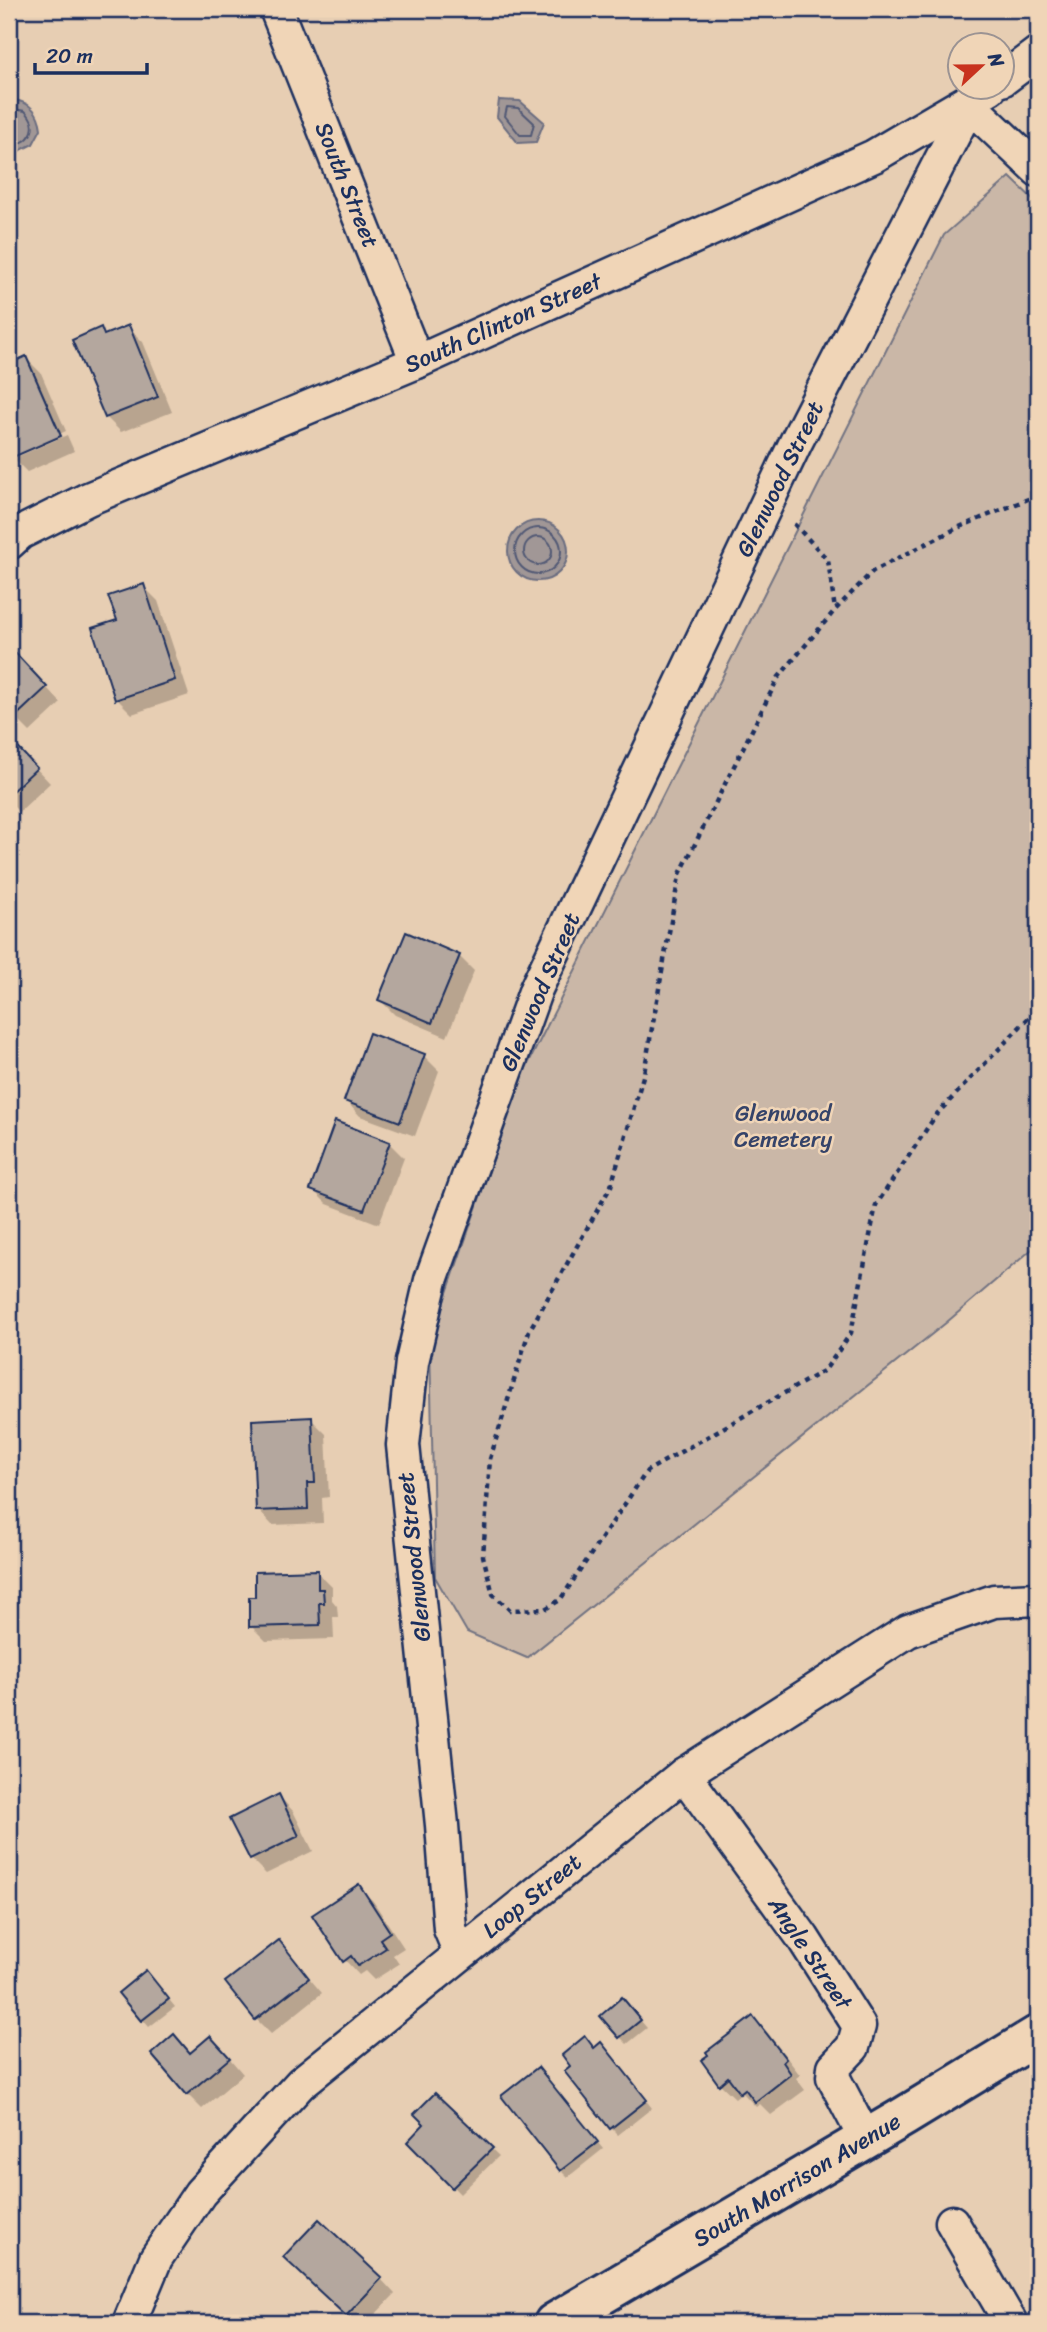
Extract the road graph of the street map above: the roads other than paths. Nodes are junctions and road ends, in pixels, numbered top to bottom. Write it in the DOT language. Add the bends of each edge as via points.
graph roads {
  1 [pos="276,9"];
  2 [pos="1038,53"];
  3 [pos="1016,70"];
  4 [pos="967,102"];
  5 [pos="973,102"];
  6 [pos="985,102"];
  7 [pos="1038,170"];
  8 [pos="417,362"];
  9 [pos="9,543"];
  10 [pos="1038,1600"];
  11 [pos="684,1774"];
  12 [pos="460,1952"];
  13 [pos="1038,2035"];
  14 [pos="866,2140"];
  15 [pos="953,2222"];
  16 [pos="128,2323"];
  17 [pos="554,2323"];
  18 [pos="1011,2323"];
  1 -- 8 [label="street, South Street"];
  2 -- 3 [label="street"];
  4 -- 8 [label="street, South Clinton Street" via="874,156"];
  5 -- 12 [label="street, Glenwood Street" via="796,442 536,989 431,1280 412,1362 403,1445 450,1929"];
  6 -- 7 [label="street"];
  8 -- 9 [label="street, South Clinton Street" via="88,499"];
  10 -- 11 [label="street, Loop Street" via="994,1601 908,1631"];
  11 -- 12 [label="street, Loop Street"];
  11 -- 14 [label="street, Angle Street" via="803,1938 859,2026 853,2047 834,2067 833,2077"];
  12 -- 16 [label="street, Loop Street" via="300,2083 200,2193 156,2258"];
  13 -- 14 [label="main road, South Morrison Avenue"];
  14 -- 17 [label="main road, South Morrison Avenue"];
  15 -- 18 [label="street"];
}
